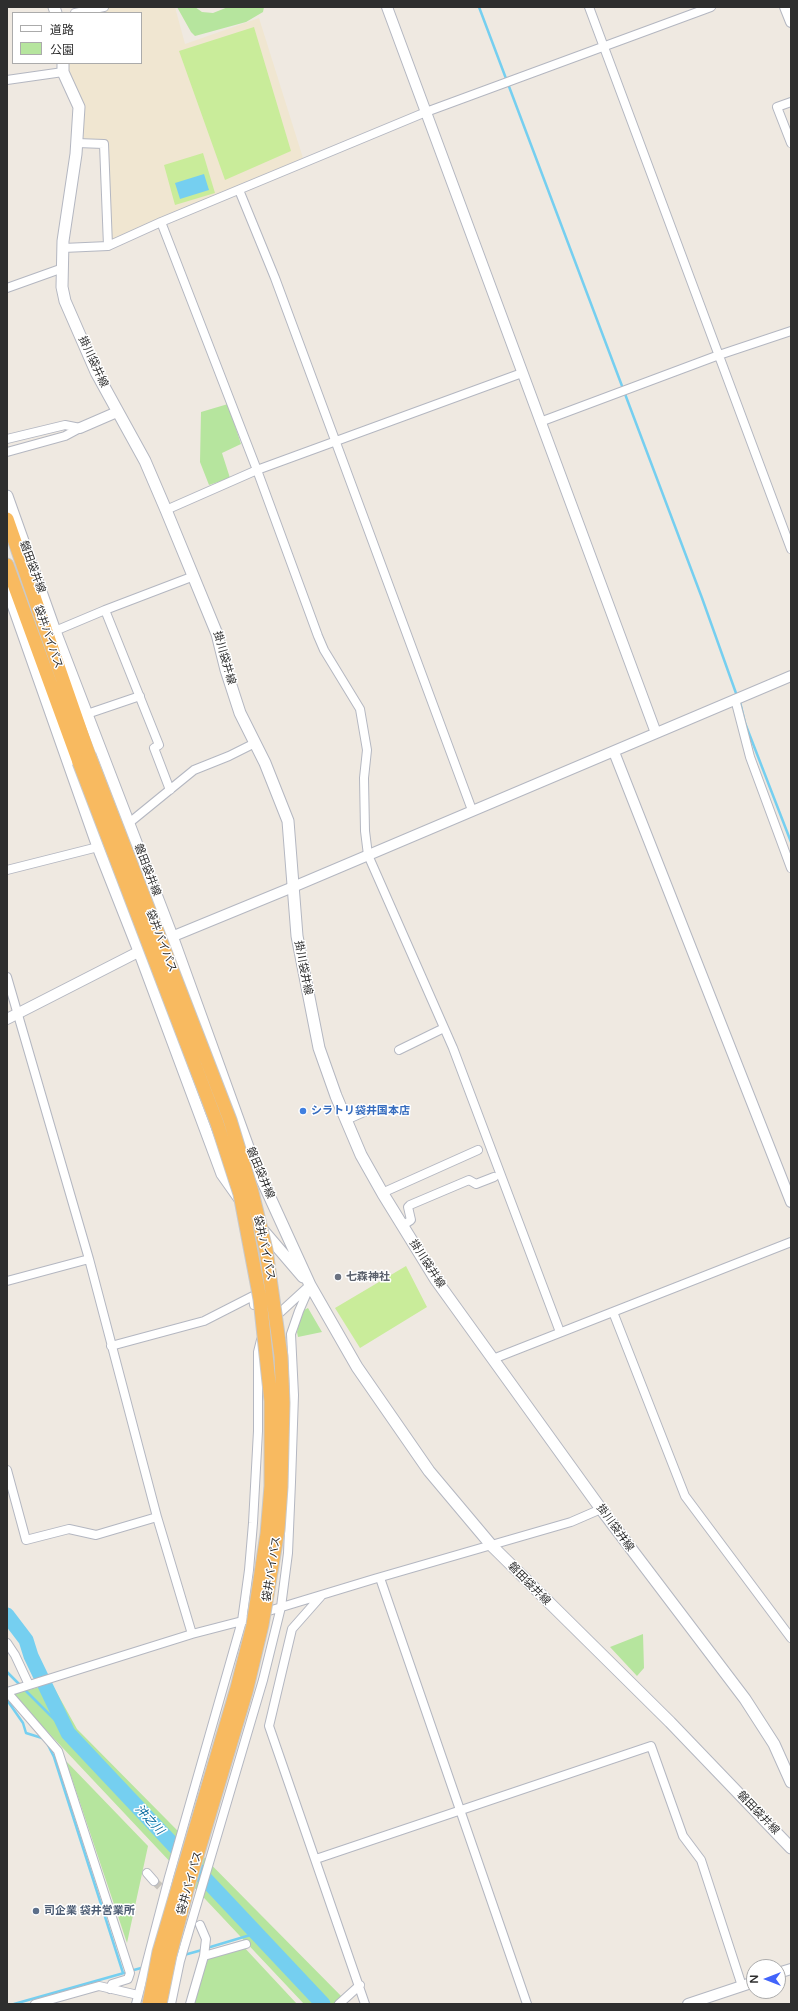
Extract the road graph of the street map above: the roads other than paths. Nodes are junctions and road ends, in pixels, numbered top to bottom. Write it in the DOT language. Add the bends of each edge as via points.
graph roads {
  1 [pos="104,7"];
  2 [pos="387,7"];
  3 [pos="589,7"];
  4 [pos="711,7"];
  5 [pos="785,7"];
  6 [pos="80,12"];
  7 [pos="791,22"];
  8 [pos="604,46"];
  9 [pos="63,67"];
  10 [pos="7,80"];
  11 [pos="791,102"];
  12 [pos="426,112"];
  13 [pos="77,143"];
  14 [pos="791,143"];
  15 [pos="239,190"];
  16 [pos="161,222"];
  17 [pos="108,246"];
  18 [pos="63,248"];
  19 [pos="63,268"];
  20 [pos="7,288"];
  21 [pos="791,331"];
  22 [pos="719,355"];
  23 [pos="522,373"];
  24 [pos="117,412"];
  25 [pos="540,422"];
  26 [pos="80,428"];
  27 [pos="7,439"];
  28 [pos="336,442"];
  29 [pos="7,452"];
  30 [pos="257,470"];
  31 [pos="7,496"];
  32 [pos="166,510"];
  33 [pos="7,519"];
  34 [pos="791,549"];
  35 [pos="7,565"];
  36 [pos="194,576"];
  37 [pos="7,588"];
  38 [pos="105,610"];
  39 [pos="55,631"];
  40 [pos="791,676"];
  41 [pos="140,696"];
  42 [pos="734,699"];
  43 [pos="87,714"];
  44 [pos="656,733"];
  45 [pos="255,743"];
  46 [pos="614,752"];
  47 [pos="170,790"];
  48 [pos="472,810"];
  49 [pos="128,822"];
  50 [pos="98,847"];
  51 [pos="368,855"];
  52 [pos="791,868"];
  53 [pos="7,870"];
  54 [pos="293,887"];
  55 [pos="172,936"];
  56 [pos="139,951"];
  57 [pos="7,977"];
  58 [pos="18,1013"];
  59 [pos="7,1019"];
  60 [pos="444,1028"];
  61 [pos="399,1050"];
  62 [pos="371,1109"];
  63 [pos="346,1120"];
  64 [pos="478,1150"];
  65 [pos="494,1177"];
  66 [pos="382,1193"];
  67 [pos="791,1202"];
  68 [pos="402,1226"];
  69 [pos="791,1242"];
  70 [pos="89,1259"];
  71 [pos="7,1281"];
  72 [pos="310,1285"];
  73 [pos="613,1312"];
  74 [pos="560,1332"];
  75 [pos="263,1334"];
  76 [pos="112,1346"];
  77 [pos="493,1359"];
  78 [pos="7,1470"];
  79 [pos="601,1509"];
  80 [pos="158,1518"];
  81 [pos="492,1546"];
  82 [pos="380,1578"];
  83 [pos="322,1596"];
  84 [pos="281,1607"];
  85 [pos="242,1621"];
  86 [pos="192,1634"];
  87 [pos="791,1638"];
  88 [pos="7,1643"];
  89 [pos="29,1685"];
  90 [pos="7,1692"];
  91 [pos="791,1782"];
  92 [pos="460,1810"];
  93 [pos="791,1848"];
  94 [pos="316,1859"];
  95 [pos="147,1873"];
  96 [pos="154,1881"];
  97 [pos="200,1926"];
  98 [pos="246,1944"];
  99 [pos="204,1956"];
  100 [pos="157,1985"];
  101 [pos="360,1985"];
  102 [pos="746,1985"];
  103 [pos="742,1986"];
  104 [pos="110,1989"];
  105 [pos="144,2001"];
  106 [pos="35,2004"];
  107 [pos="136,2004"];
  108 [pos="161,2004"];
  109 [pos="171,2004"];
  110 [pos="190,2004"];
  111 [pos="339,2004"];
  112 [pos="365,2004"];
  113 [pos="526,2004"];
  114 [pos="688,2004"];
  1 -- 6 [label="street"];
  2 -- 12 [label="street"];
  3 -- 8 [label="street"];
  4 -- 8 [label="street"];
  5 -- 7 [label="street"];
  8 -- 12 [label="street"];
  8 -- 22 [label="street"];
  9 -- 10 [label="street"];
  9 -- 13 [label="main road, 掛川袋井線" via="78,107"];
  11 -- 14 [label="street" via="777,108"];
  12 -- 15 [label="street"];
  12 -- 23 [label="street"];
  13 -- 17 [label="street" via="104,144"];
  13 -- 18 [label="main road, 掛川袋井線"];
  15 -- 16 [label="street"];
  15 -- 28 [label="street"];
  16 -- 17 [label="street"];
  16 -- 30 [label="street"];
  17 -- 18 [label="street"];
  18 -- 19 [label="main road, 掛川袋井線"];
  19 -- 20 [label="street"];
  19 -- 24 [label="main road, 掛川袋井線" via="62,287 66,301 96,372"];
  21 -- 22 [label="street"];
  22 -- 25 [label="street"];
  22 -- 34 [label="street"];
  23 -- 25 [label="street"];
  23 -- 28 [label="street"];
  24 -- 26 [label="street"];
  24 -- 32 [label="main road, 掛川袋井線" via="144,461"];
  25 -- 44 [label="street"];
  26 -- 27 [label="street" via="65,425"];
  26 -- 29 [label="street" via="65,436"];
  28 -- 30 [label="street"];
  28 -- 48 [label="street"];
  30 -- 32 [label="street"];
  30 -- 51 [label="street" via="324,650 360,709 367,750 364,786"];
  31 -- 39 [label="main road, 磐田袋井線"];
  32 -- 36 [label="main road, 掛川袋井線"];
  33 -- 100 [label="highway, 袋井バイパス, bridge" via="89,755 230,1120 266,1250 281,1356 281,1487 278,1530 264,1618 246,1692"];
  35 -- 100 [label="highway, 袋井バイパス, bridge" via="78,762 217,1123 240,1194 260,1299 271,1401 271,1486 268,1526 253,1625 237,1688 179,1879"];
  36 -- 38 [label="street"];
  36 -- 45 [label="main road, 掛川袋井線" via="217,634 240,713"];
  37 -- 50 [label="main road, 磐田袋井線"];
  38 -- 39 [label="street"];
  38 -- 41 [label="street"];
  39 -- 43 [label="main road, 磐田袋井線"];
  40 -- 42 [label="street"];
  41 -- 43 [label="street"];
  41 -- 47 [label="street" via="159,745 154,748"];
  42 -- 44 [label="street"];
  42 -- 52 [label="street" via="750,757"];
  43 -- 49 [label="main road, 磐田袋井線"];
  44 -- 46 [label="street"];
  45 -- 47 [label="street" via="194,770"];
  45 -- 54 [label="main road, 掛川袋井線" via="288,821"];
  46 -- 48 [label="street"];
  46 -- 67 [label="street"];
  47 -- 49 [label="street"];
  48 -- 51 [label="street"];
  49 -- 55 [label="main road, 磐田袋井線"];
  50 -- 53 [label="street"];
  50 -- 56 [label="main road, 磐田袋井線"];
  51 -- 54 [label="street"];
  51 -- 60 [label="street"];
  54 -- 55 [label="street"];
  54 -- 63 [label="main road, 掛川袋井線" via="296,936 319,1048"];
  55 -- 56 [label="street"];
  55 -- 72 [label="main road, 磐田袋井線" via="252,1158"];
  56 -- 58 [label="street"];
  56 -- 72 [label="main road, 磐田袋井線" via="222,1174 270,1239"];
  57 -- 58 [label="street"];
  58 -- 59 [label="street"];
  58 -- 70 [label="street"];
  60 -- 61 [label="street"];
  60 -- 74 [label="street" via="454,1048"];
  62 -- 63 [label="street"];
  63 -- 66 [label="main road, 掛川袋井線"];
  64 -- 66 [label="street"];
  65 -- 68 [label="street" via="476,1184 469,1180 410,1205 408,1207 411,1220"];
  66 -- 68 [label="main road, 掛川袋井線"];
  68 -- 77 [label="main road, 掛川袋井線" via="436,1280"];
  69 -- 73 [label="street"];
  70 -- 71 [label="street"];
  70 -- 76 [label="street"];
  72 -- 75 [label="street" via="275,1316"];
  72 -- 81 [label="main road, 磐田袋井線" via="357,1367 384,1407 429,1471"];
  72 -- 84 [label="street" via="291,1334 294,1395 291,1482 288,1553"];
  73 -- 74 [label="street"];
  73 -- 87 [label="street" via="685,1496"];
  74 -- 77 [label="street"];
  75 -- 76 [label="street" via="256,1317 253,1296 204,1321"];
  75 -- 85 [label="street" via="258,1352 258,1431 253,1523"];
  76 -- 80 [label="street"];
  77 -- 79 [label="main road, 掛川袋井線"];
  78 -- 80 [label="street" via="26,1540 69,1529 96,1535"];
  79 -- 81 [label="street" via="571,1522"];
  79 -- 91 [label="main road, 掛川袋井線" via="749,1705 774,1744"];
  80 -- 86 [label="street"];
  81 -- 82 [label="street"];
  81 -- 93 [label="main road, 磐田袋井線" via="670,1722"];
  82 -- 83 [label="street"];
  82 -- 92 [label="street"];
  83 -- 84 [label="street"];
  83 -- 94 [label="street" via="292,1629 269,1726"];
  84 -- 85 [label="street"];
  84 -- 109 [label="street" via="263,1680 194,1910"];
  85 -- 86 [label="street"];
  85 -- 105 [label="street" via="169,1877"];
  86 -- 89 [label="street"];
  88 -- 89 [label="street"];
  89 -- 90 [label="street"];
  90 -- 104 [label="street" via="58,1751 130,1973 128,1979 112,1984"];
  92 -- 94 [label="street"];
  92 -- 103 [label="street" via="651,1746 683,1836 701,1860"];
  92 -- 113 [label="street"];
  94 -- 101 [label="street"];
  95 -- 96 [label="street"];
  97 -- 99 [label="street" via="206,1939"];
  98 -- 99 [label="street"];
  99 -- 110 [label="street"];
  100 -- 105 [label="highway, 袋井バイパス, bridge"];
  100 -- 108 [label="highway, 袋井バイパス, bridge"];
  101 -- 111 [label="street"];
  101 -- 112 [label="street"];
  102 -- 103 [label="street"];
  103 -- 114 [label="street"];
  104 -- 105 [label="street"];
  104 -- 106 [label="street" via="99,1986"];
  105 -- 107 [label="street"];
}
